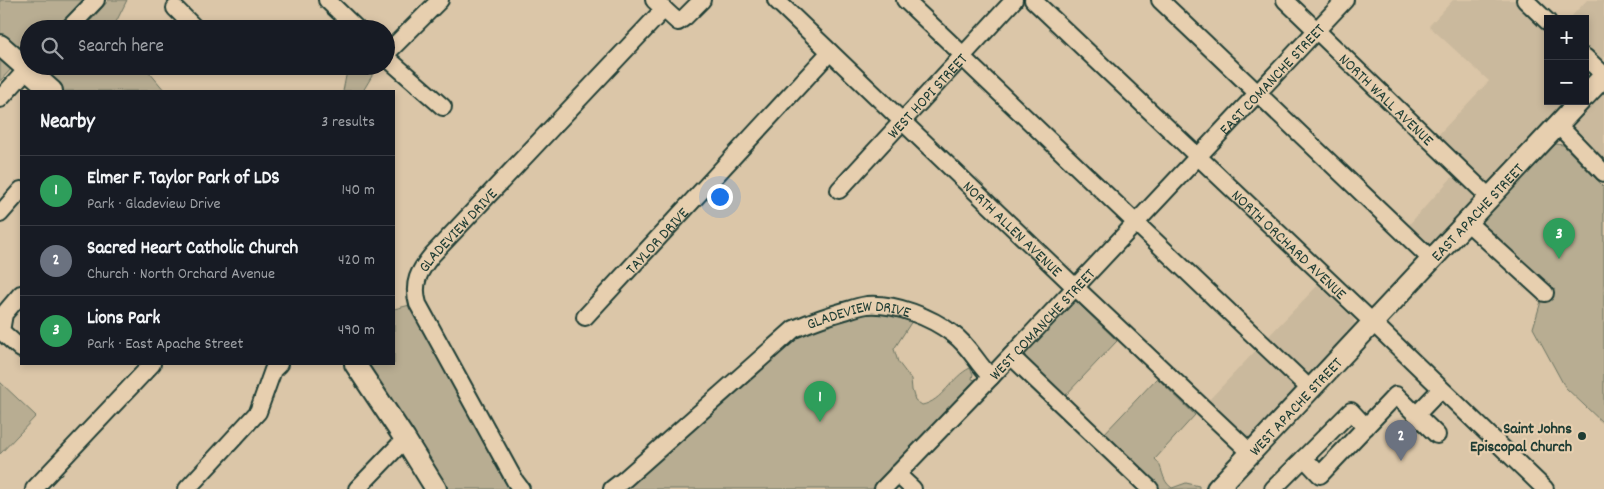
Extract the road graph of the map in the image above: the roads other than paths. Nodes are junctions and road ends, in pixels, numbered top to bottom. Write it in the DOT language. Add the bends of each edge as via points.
graph roads {
  1 [pos="96,0"];
  2 [pos="327,0"];
  3 [pos="440,0"];
  4 [pos="702,0"];
  5 [pos="776,0"];
  6 [pos="905,0"];
  7 [pos="1014,0"];
  8 [pos="1033,0"];
  9 [pos="1160,0"];
  10 [pos="1285,0"];
  11 [pos="1345,0"];
  12 [pos="1525,0"];
  13 [pos="174,3"];
  14 [pos="659,4"];
  15 [pos="1544,18"];
  16 [pos="77,20"];
  17 [pos="188,20"];
  18 [pos="348,20"];
  19 [pos="1316,30"];
  20 [pos="0,45"];
  21 [pos="395,47"];
  22 [pos="830,52"];
  23 [pos="963,56"];
  24 [pos="1588,60"];
  25 [pos="20,61"];
  26 [pos="395,64"];
  27 [pos="22,75"];
  28 [pos="35,75"];
  29 [pos="1604,75"];
  30 [pos="51,90"];
  31 [pos="1589,92"];
  32 [pos="1257,93"];
  33 [pos="0,99"];
  34 [pos="1576,105"];
  35 [pos="443,107"];
  36 [pos="902,122"];
  37 [pos="1558,125"];
  38 [pos="1198,156"];
  39 [pos="1604,173"];
  40 [pos="839,190"];
  41 [pos="20,191"];
  42 [pos="1490,198"];
  43 [pos="0,214"];
  44 [pos="1136,222"];
  45 [pos="1467,222"];
  46 [pos="1432,260"];
  47 [pos="1075,287"];
  48 [pos="1545,293"];
  49 [pos="20,295"];
  50 [pos="585,316"];
  51 [pos="1373,322"];
  52 [pos="20,348"];
  53 [pos="1011,356"];
  54 [pos="151,365"];
  55 [pos="278,365"];
  56 [pos="356,365"];
  57 [pos="991,377"];
  58 [pos="1310,389"];
  59 [pos="1441,389"];
  60 [pos="1417,414"];
  61 [pos="1366,426"];
  62 [pos="1436,435"];
  63 [pos="405,438"];
  64 [pos="1251,453"];
  65 [pos="1304,458"];
  66 [pos="897,474"];
  67 [pos="34,489"];
  68 [pos="188,489"];
  69 [pos="357,489"];
  70 [pos="436,489"];
  71 [pos="521,489"];
  72 [pos="612,489"];
  73 [pos="883,489"];
  74 [pos="913,489"];
  75 [pos="1150,489"];
  76 [pos="1217,489"];
  77 [pos="1273,489"];
  78 [pos="1544,489"];
  1 -- 16 [label="street"];
  2 -- 18 [label="street"];
  3 -- 21 [label="street"];
  4 -- 14 [label="street" via="678,22"];
  5 -- 22 [label="street, NORTH ALLEN AVENUE"];
  6 -- 23 [label="street"];
  7 -- 23 [label="street, WEST HOPI STREET"];
  8 -- 38 [label="street, NORTH ORCHARD AVENUE"];
  9 -- 32 [label="street"];
  10 -- 19 [label="street, NORTH WALL AVENUE"];
  11 -- 19 [label="street, EAST COMANCHE STREET"];
  12 -- 15 [label="street"];
  13 -- 17 [label="street"];
  14 -- 71 [label="street, GLADEVIEW DRIVE" via="432,255 415,284 418,304"];
  19 -- 32 [label="street, EAST COMANCHE STREET"];
  19 -- 42 [label="street, NORTH WALL AVENUE"];
  20 -- 25 [label="main road"];
  22 -- 36 [label="street, NORTH ALLEN AVENUE"];
  22 -- 50 [label="street, TAYLOR DRIVE"];
  23 -- 36 [label="street, WEST HOPI STREET"];
  23 -- 44 [label="street"];
  24 -- 29 [label="street"];
  26 -- 35 [label="street"];
  27 -- 33 [label="street"];
  28 -- 30 [label="main road"];
  29 -- 31 [label="main road"];
  32 -- 38 [label="street, EAST COMANCHE STREET"];
  32 -- 46 [label="street"];
  34 -- 37 [label="main road, EAST APACHE STREET"];
  36 -- 40 [label="street, WEST HOPI STREET"];
  36 -- 47 [label="street, NORTH ALLEN AVENUE"];
  37 -- 39 [label="street"];
  37 -- 42 [label="main road, EAST APACHE STREET"];
  38 -- 44 [label="street, WEST COMANCHE STREET"];
  38 -- 51 [label="street, NORTH ORCHARD AVENUE"];
  41 -- 43 [label="street"];
  42 -- 45 [label="main road, EAST APACHE STREET"];
  44 -- 47 [label="street, WEST COMANCHE STREET"];
  44 -- 58 [label="street"];
  45 -- 46 [label="main road, EAST APACHE STREET"];
  45 -- 48 [label="street"];
  46 -- 51 [label="main road, EAST APACHE STREET"];
  47 -- 53 [label="street, WEST COMANCHE STREET"];
  47 -- 64 [label="street, NORTH ALLEN AVENUE"];
  49 -- 52 [label="street" via="4,314 1,331"];
  51 -- 58 [label="main road, WEST APACHE STREET"];
  51 -- 59 [label="street, NORTH ORCHARD AVENUE"];
  53 -- 57 [label="street, WEST COMANCHE STREET"];
  53 -- 75 [label="street"];
  54 -- 67 [label="street"];
  55 -- 68 [label="street" via="273,370 258,412"];
  56 -- 63 [label="main road"];
  57 -- 66 [label="street, WEST COMANCHE STREET"];
  57 -- 72 [label="street, GLADEVIEW DRIVE" via="954,334 900,308 867,305 826,316 794,329"];
  58 -- 64 [label="main road, WEST APACHE STREET"];
  59 -- 60 [label="street"];
  59 -- 78 [label="street, NORTH ORCHARD AVENUE"];
  60 -- 61 [label="street" via="1396,395"];
  60 -- 62 [label="street"];
  61 -- 65 [label="street" via="1351,411"];
  61 -- 65 [label="street" via="1320,475"];
  63 -- 69 [label="street"];
  63 -- 70 [label="main road"];
  64 -- 76 [label="main road, WEST APACHE STREET"];
  65 -- 77 [label="street"];
  66 -- 73 [label="street, WEST COMANCHE STREET"];
  66 -- 74 [label="street"];
}
